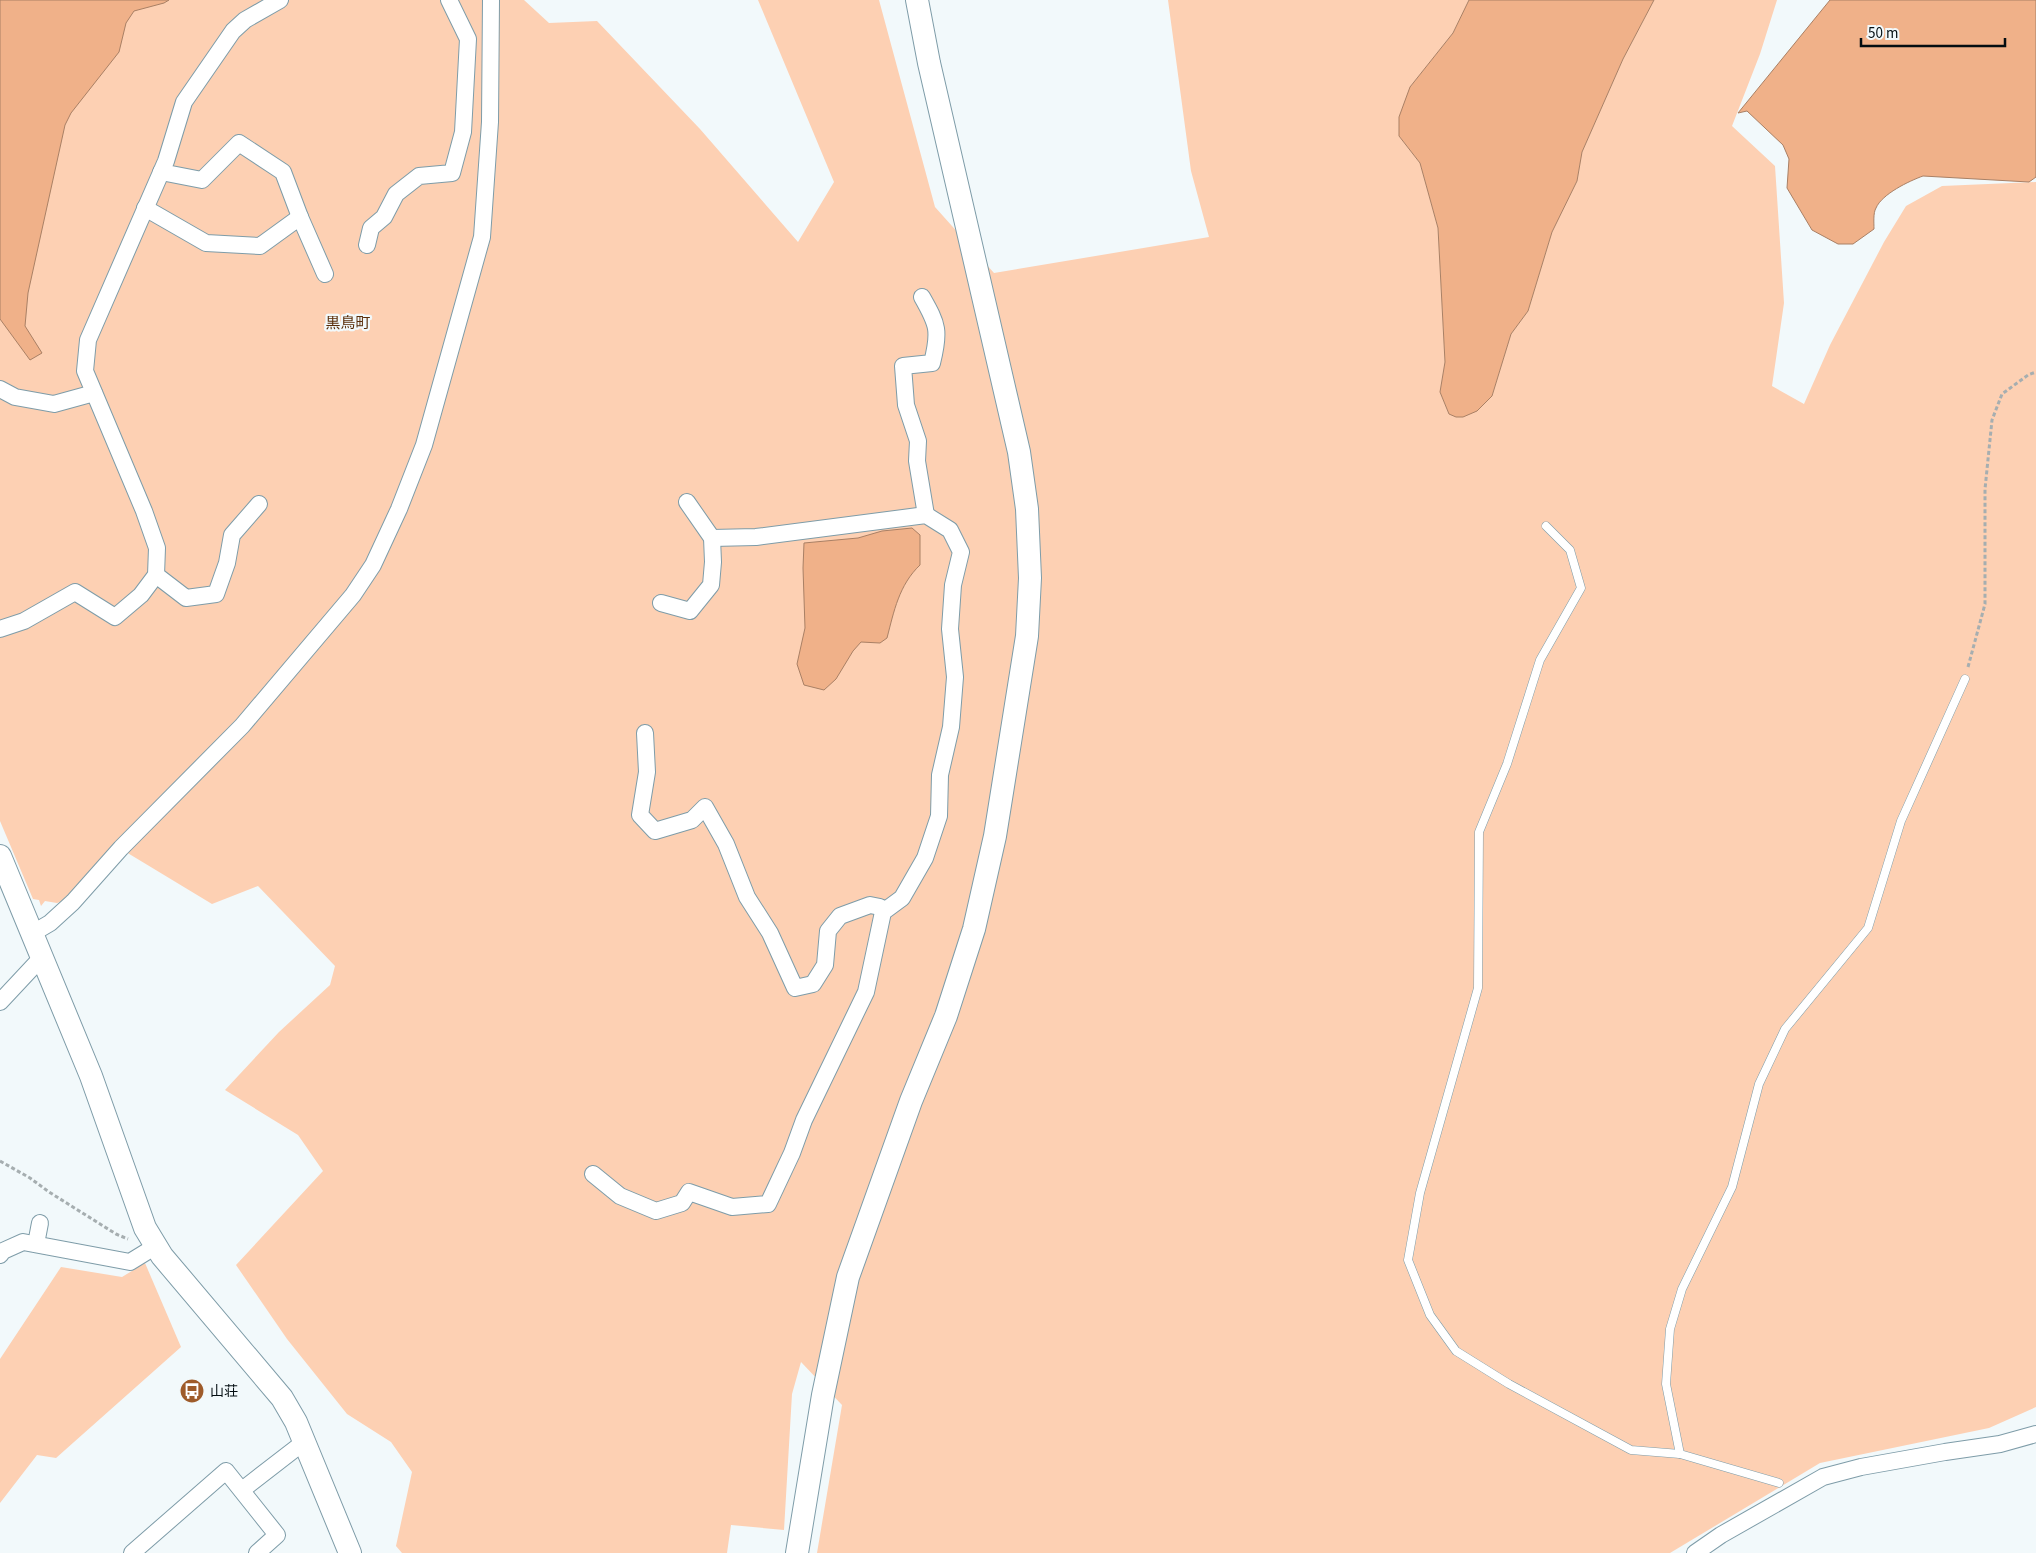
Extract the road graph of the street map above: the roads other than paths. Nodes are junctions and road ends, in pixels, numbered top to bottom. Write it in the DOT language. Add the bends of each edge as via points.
graph roads {
  1 [pos="280,0"];
  2 [pos="449,0"];
  3 [pos="491,0"];
  4 [pos="917,0"];
  5 [pos="161,172"];
  6 [pos="145,208"];
  7 [pos="300,217"];
  8 [pos="367,245"];
  9 [pos="325,274"];
  10 [pos="922,297"];
  11 [pos="0,389"];
  12 [pos="94,393"];
  13 [pos="687,502"];
  14 [pos="259,504"];
  15 [pos="926,515"];
  16 [pos="1546,526"];
  17 [pos="712,538"];
  18 [pos="156,575"];
  19 [pos="662,603"];
  20 [pos="0,629"];
  21 [pos="1965,679"];
  22 [pos="645,734"];
  23 [pos="0,856"];
  24 [pos="880,907"];
  25 [pos="33,933"];
  26 [pos="43,956"];
  27 [pos="0,1002"];
  28 [pos="594,1174"];
  29 [pos="40,1223"];
  30 [pos="36,1244"];
  31 [pos="156,1246"];
  32 [pos="0,1255"];
  33 [pos="2036,1434"];
  34 [pos="304,1442"];
  35 [pos="1680,1454"];
  36 [pos="1779,1483"];
  37 [pos="242,1490"];
  38 [pos="132,1553"];
  39 [pos="257,1553"];
  40 [pos="350,1553"];
  41 [pos="797,1553"];
  42 [pos="1695,1553"];
  1 -- 5 [label="street" via="232,31 184,102"];
  2 -- 8 [label="street" via="468,39 463,132 452,173 420,176 396,194 384,217 371,228"];
  3 -- 25 [label="street" via="490,122 482,237 424,446 372,565 353,595 242,726 121,848 73,902 50,923"];
  4 -- 41 [label="street" via="1018,452 1027,509 1030,578 1027,636 995,836 974,929 946,1016 848,1276 823,1395"];
  5 -- 6 [label="street"];
  5 -- 7 [label="street" via="202,180 239,143 283,172"];
  6 -- 7 [label="street" via="206,243 260,246"];
  6 -- 12 [label="street" via="88,340 85,371"];
  7 -- 9 [label="street"];
  10 -- 15 [label="street" via="936,321 938,342 932,363 903,366 906,405 918,441 917,461"];
  11 -- 12 [label="street" via="15,397 54,404"];
  12 -- 18 [label="street" via="144,511 156,548"];
  13 -- 17 [label="street"];
  14 -- 18 [label="street" via="232,535 227,563 216,594 186,598"];
  15 -- 17 [label="street" via="756,537"];
  15 -- 28 [label="street" via="950,530 961,552 953,585 950,629 955,677 951,727 940,775 939,816 925,858 902,898 883,912 866,992 804,1120 768,1204 732,1208 689,1192 682,1203 656,1211 620,1196"];
  16 -- 35 [label="lane" via="1570,550 1581,588 1540,660 1507,764 1479,832 1478,988 1420,1193 1408,1260 1430,1315 1456,1351 1508,1384 1631,1450"];
  17 -- 19 [label="street" via="711,585 690,611"];
  18 -- 20 [label="street" via="141,595 115,617 75,592 24,621"];
  21 -- 35 [label="lane" via="1900,821 1868,928 1785,1029 1760,1084 1732,1187 1682,1289 1670,1329 1666,1384"];
  22 -- 24 [label="street" via="647,772 640,815 655,831 692,820 705,807 726,844 747,898 770,933 796,988 813,984 825,965 828,931 840,916 870,905"];
  23 -- 25 [label="street"];
  25 -- 26 [label="street"];
  26 -- 27 [label="street"];
  26 -- 31 [label="street" via="91,1076 145,1228"];
  29 -- 30 [label="street"];
  30 -- 31 [label="street" via="130,1262"];
  30 -- 32 [label="street" via="23,1242 3,1250"];
  31 -- 34 [label="street" via="282,1398"];
  33 -- 42 [label="street" via="2000,1444 1870,1465 1823,1477"];
  34 -- 37 [label="street"];
  34 -- 40 [label="street"];
  35 -- 36 [label="lane"];
  37 -- 38 [label="street" via="226,1471"];
  37 -- 39 [label="street" via="277,1535"];
}
